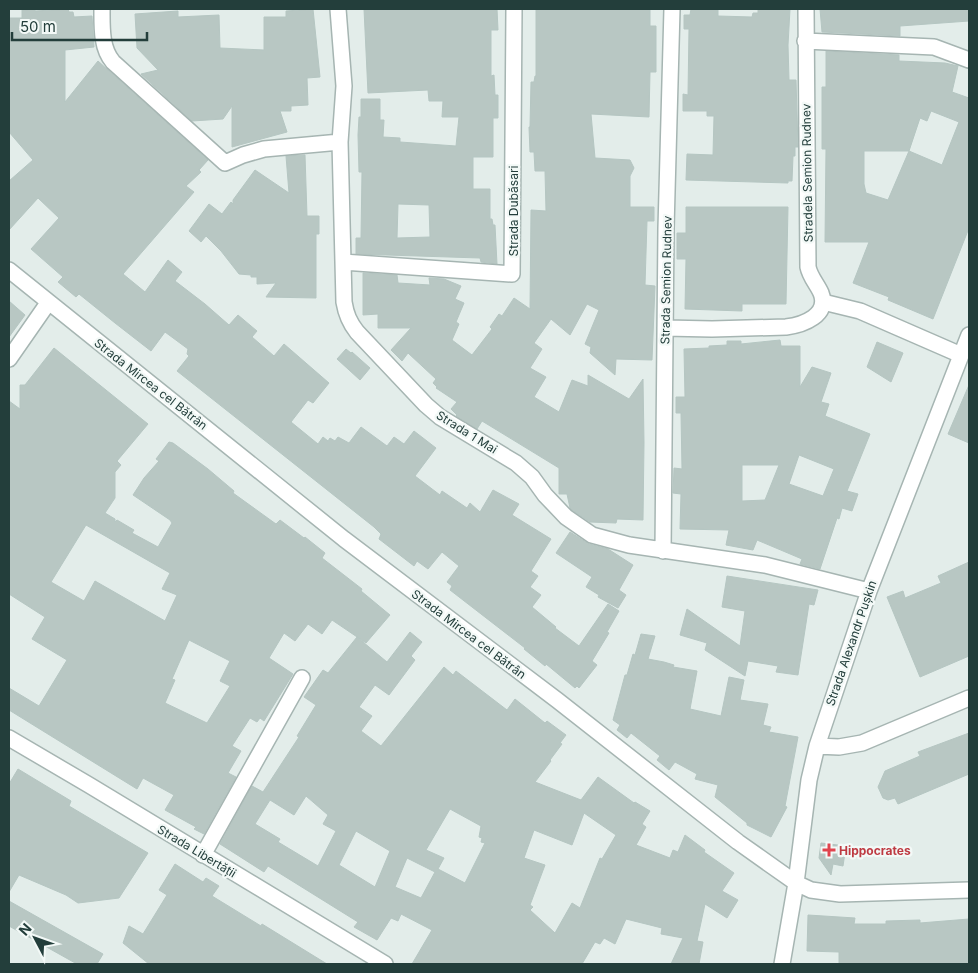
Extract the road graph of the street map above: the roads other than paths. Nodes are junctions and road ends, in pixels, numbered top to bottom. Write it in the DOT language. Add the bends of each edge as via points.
graph roads {
  1 [pos="102,9"];
  2 [pos="338,9"];
  3 [pos="514,9"];
  4 [pos="672,9"];
  5 [pos="806,9"];
  6 [pos="805,41"];
  7 [pos="969,60"];
  8 [pos="340,142"];
  9 [pos="343,262"];
  10 [pos="9,270"];
  11 [pos="823,302"];
  12 [pos="48,303"];
  13 [pos="666,328"];
  14 [pos="969,336"];
  15 [pos="962,355"];
  16 [pos="9,359"];
  17 [pos="663,551"];
  18 [pos="869,591"];
  19 [pos="302,678"];
  20 [pos="969,698"];
  21 [pos="9,738"];
  22 [pos="817,746"];
  23 [pos="203,855"];
  24 [pos="796,883"];
  25 [pos="969,890"];
  26 [pos="385,964"];
  27 [pos="782,964"];
  1 -- 8 [label="street" via="108,55 225,163 264,149"];
  2 -- 8 [label="street, Strada 1 Mai" via="344,86"];
  3 -- 9 [label="street, Strada Dubăsari" via="512,274"];
  4 -- 13 [label="street, Strada Semion Rudnev"];
  5 -- 6 [label="street, Stradela Semion Rudnev"];
  6 -- 7 [label="street" via="934,47"];
  6 -- 11 [label="street, Stradela Semion Rudnev" via="808,268"];
  8 -- 9 [label="street, Strada 1 Mai"];
  9 -- 17 [label="street, Strada 1 Mai" via="344,302 350,322 426,405 452,425 516,463 566,517 582,529 602,539"];
  10 -- 12 [label="street, Strada Mircea cel Bătrân"];
  11 -- 13 [label="street" via="811,320 798,325"];
  11 -- 15 [label="street" via="860,311"];
  12 -- 16 [label="street"];
  12 -- 24 [label="street, Strada Mircea cel Bătrân" via="344,539"];
  13 -- 17 [label="street, Strada Semion Rudnev"];
  14 -- 15 [label="street, Strada Alexandr Pușkin"];
  15 -- 18 [label="street, Strada Alexandr Pușkin"];
  17 -- 18 [label="street, Strada 1 Mai" via="765,565"];
  18 -- 22 [label="street, Strada Alexandr Pușkin"];
  19 -- 23 [label="street"];
  20 -- 22 [label="street" via="862,742"];
  21 -- 23 [label="street, Strada Libertății"];
  22 -- 24 [label="street, Strada Alexandr Pușkin" via="809,780"];
  23 -- 26 [label="street, Strada Libertății"];
  24 -- 25 [label="street, Strada Mircea cel Bătrân" via="811,890 840,894"];
  24 -- 27 [label="street, Strada Alexandr Pușkin"];
}
